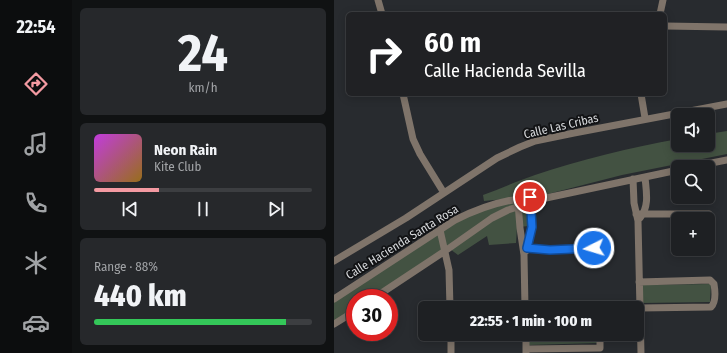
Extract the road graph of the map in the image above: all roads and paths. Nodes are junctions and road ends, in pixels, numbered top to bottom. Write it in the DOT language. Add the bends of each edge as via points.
graph roads {
  1 [pos="378,0"];
  2 [pos="663,0"];
  3 [pos="381,12"];
  4 [pos="660,12"];
  5 [pos="667,26"];
  6 [pos="727,27"];
  7 [pos="403,96"];
  8 [pos="641,96"];
  9 [pos="727,104"];
  10 [pos="645,118"];
  11 [pos="727,160"];
  12 [pos="715,162"];
  13 [pos="671,171"];
  14 [pos="645,176"];
  15 [pos="633,179"];
  16 [pos="444,193"];
  17 [pos="531,200"];
  18 [pos="518,203"];
  19 [pos="634,203"];
  20 [pos="646,204"];
  21 [pos="488,206"];
  22 [pos="671,216"];
  23 [pos="639,217"];
  24 [pos="492,218"];
  25 [pos="532,227"];
  26 [pos="520,228"];
  27 [pos="440,230"];
  28 [pos="594,248"];
  29 [pos="525,250"];
  30 [pos="445,251"];
  31 [pos="334,261"];
  32 [pos="639,282"];
  33 [pos="388,289"];
  34 [pos="334,299"];
  35 [pos="450,301"];
  36 [pos="525,301"];
  37 [pos="640,301"];
  38 [pos="644,308"];
  39 [pos="346,317"];
  40 [pos="334,324"];
  41 [pos="451,341"];
  42 [pos="600,341"];
  43 [pos="641,341"];
  44 [pos="526,351"];
  45 [pos="451,353"];
  46 [pos="641,353"];
  1 -- 3 [label="street"];
  2 -- 4 [label="street"];
  5 -- 6 [label="street"];
  7 -- 16 [label="street" via="413,139"];
  8 -- 10 [label="street"];
  9 -- 10 [label="street, Calle Las Cribas"];
  10 -- 16 [label="street, Calle Las Cribas" via="535,141 497,158"];
  11 -- 12 [label="street"];
  13 -- 14 [label="street, Calle Hacienda Santa Rosa"];
  14 -- 15 [label="street, Calle Hacienda Santa Rosa"];
  14 -- 20 [label="street"];
  15 -- 17 [label="street, Calle Hacienda Santa Rosa"];
  15 -- 19 [label="street"];
  16 -- 31 [label="street, Calle Las Cribas"];
  17 -- 18 [label="street, Calle Hacienda Santa Rosa"];
  17 -- 25 [label="street"];
  18 -- 21 [label="street, Calle Hacienda Santa Rosa"];
  18 -- 24 [label="street, Calle Hacienda Santa Rosa"];
  18 -- 26 [label="street"];
  19 -- 20 [label="street"];
  19 -- 23 [label="street"];
  20 -- 23 [label="street"];
  21 -- 24 [label="street"];
  21 -- 27 [label="street, Calle Hacienda Santa Rosa" via="455,220"];
  22 -- 23 [label="street"];
  23 -- 32 [label="street"];
  24 -- 30 [label="street, Calle Hacienda Santa Rosa"];
  25 -- 26 [label="street"];
  25 -- 29 [label="street"];
  26 -- 29 [label="street"];
  27 -- 30 [label="street"];
  27 -- 34 [label="street, Calle Hacienda Santa Rosa"];
  28 -- 29 [label="street"];
  29 -- 36 [label="street"];
  30 -- 33 [label="street, Calle Hacienda Santa Rosa"];
  30 -- 35 [label="street" via="449,270"];
  32 -- 37 [label="street"];
  32 -- 38 [label="street" via="710,280 715,287 714,303 711,307"];
  39 -- 40 [label="street"];
  41 -- 45 [label="street"];
  42 -- 44 [label="street" via="600,348"];
  43 -- 46 [label="street"];
}
